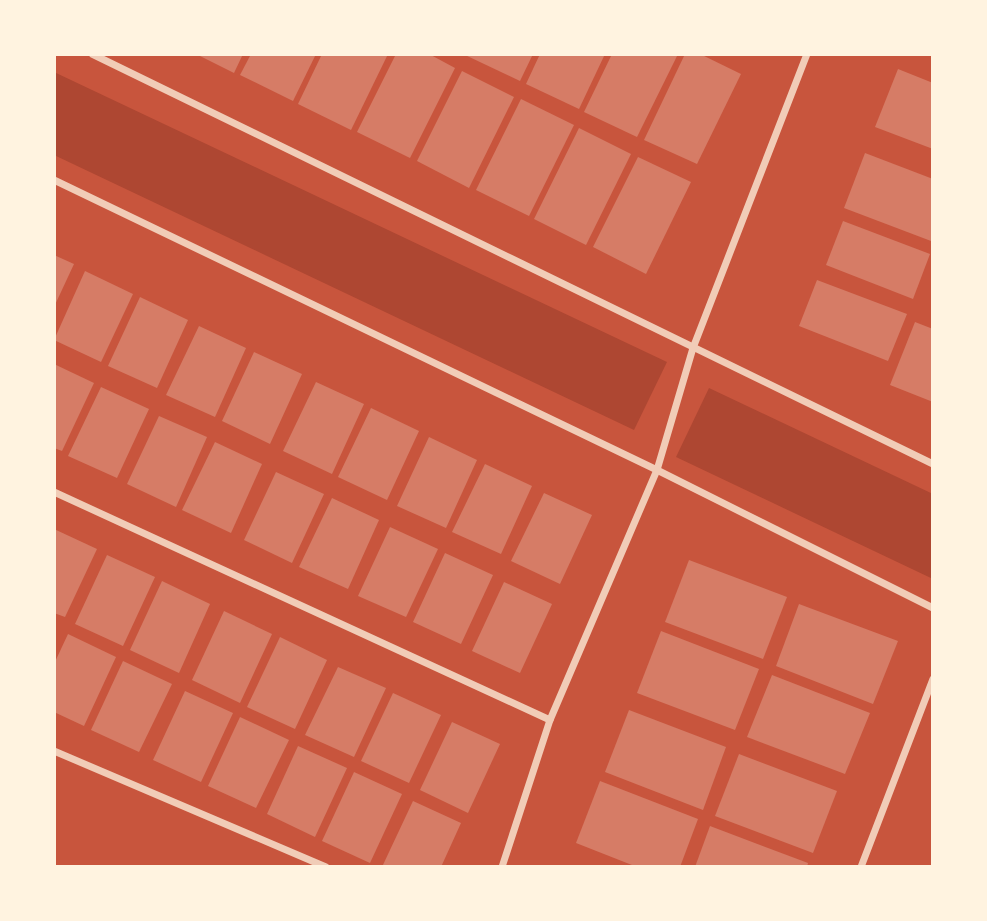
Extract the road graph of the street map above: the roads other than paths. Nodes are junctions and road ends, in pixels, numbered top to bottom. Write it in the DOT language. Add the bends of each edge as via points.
graph roads {
  1 [pos="92,54"];
  2 [pos="795,54"];
  3 [pos="806,57"];
  4 [pos="54,180"];
  5 [pos="693,348"];
  6 [pos="933,464"];
  7 [pos="657,470"];
  8 [pos="54,492"];
  9 [pos="933,608"];
  10 [pos="933,679"];
  11 [pos="551,720"];
  12 [pos="54,751"];
  13 [pos="326,867"];
  14 [pos="502,867"];
  15 [pos="861,867"];
  1 -- 5 [label="street"];
  2 -- 3 [label="street"];
  3 -- 5 [label="street"];
  4 -- 7 [label="street"];
  5 -- 6 [label="street"];
  5 -- 7 [label="street"];
  7 -- 9 [label="street"];
  7 -- 11 [label="street"];
  8 -- 11 [label="street"];
  10 -- 15 [label="street"];
  11 -- 14 [label="street"];
  12 -- 13 [label="street"];
}
